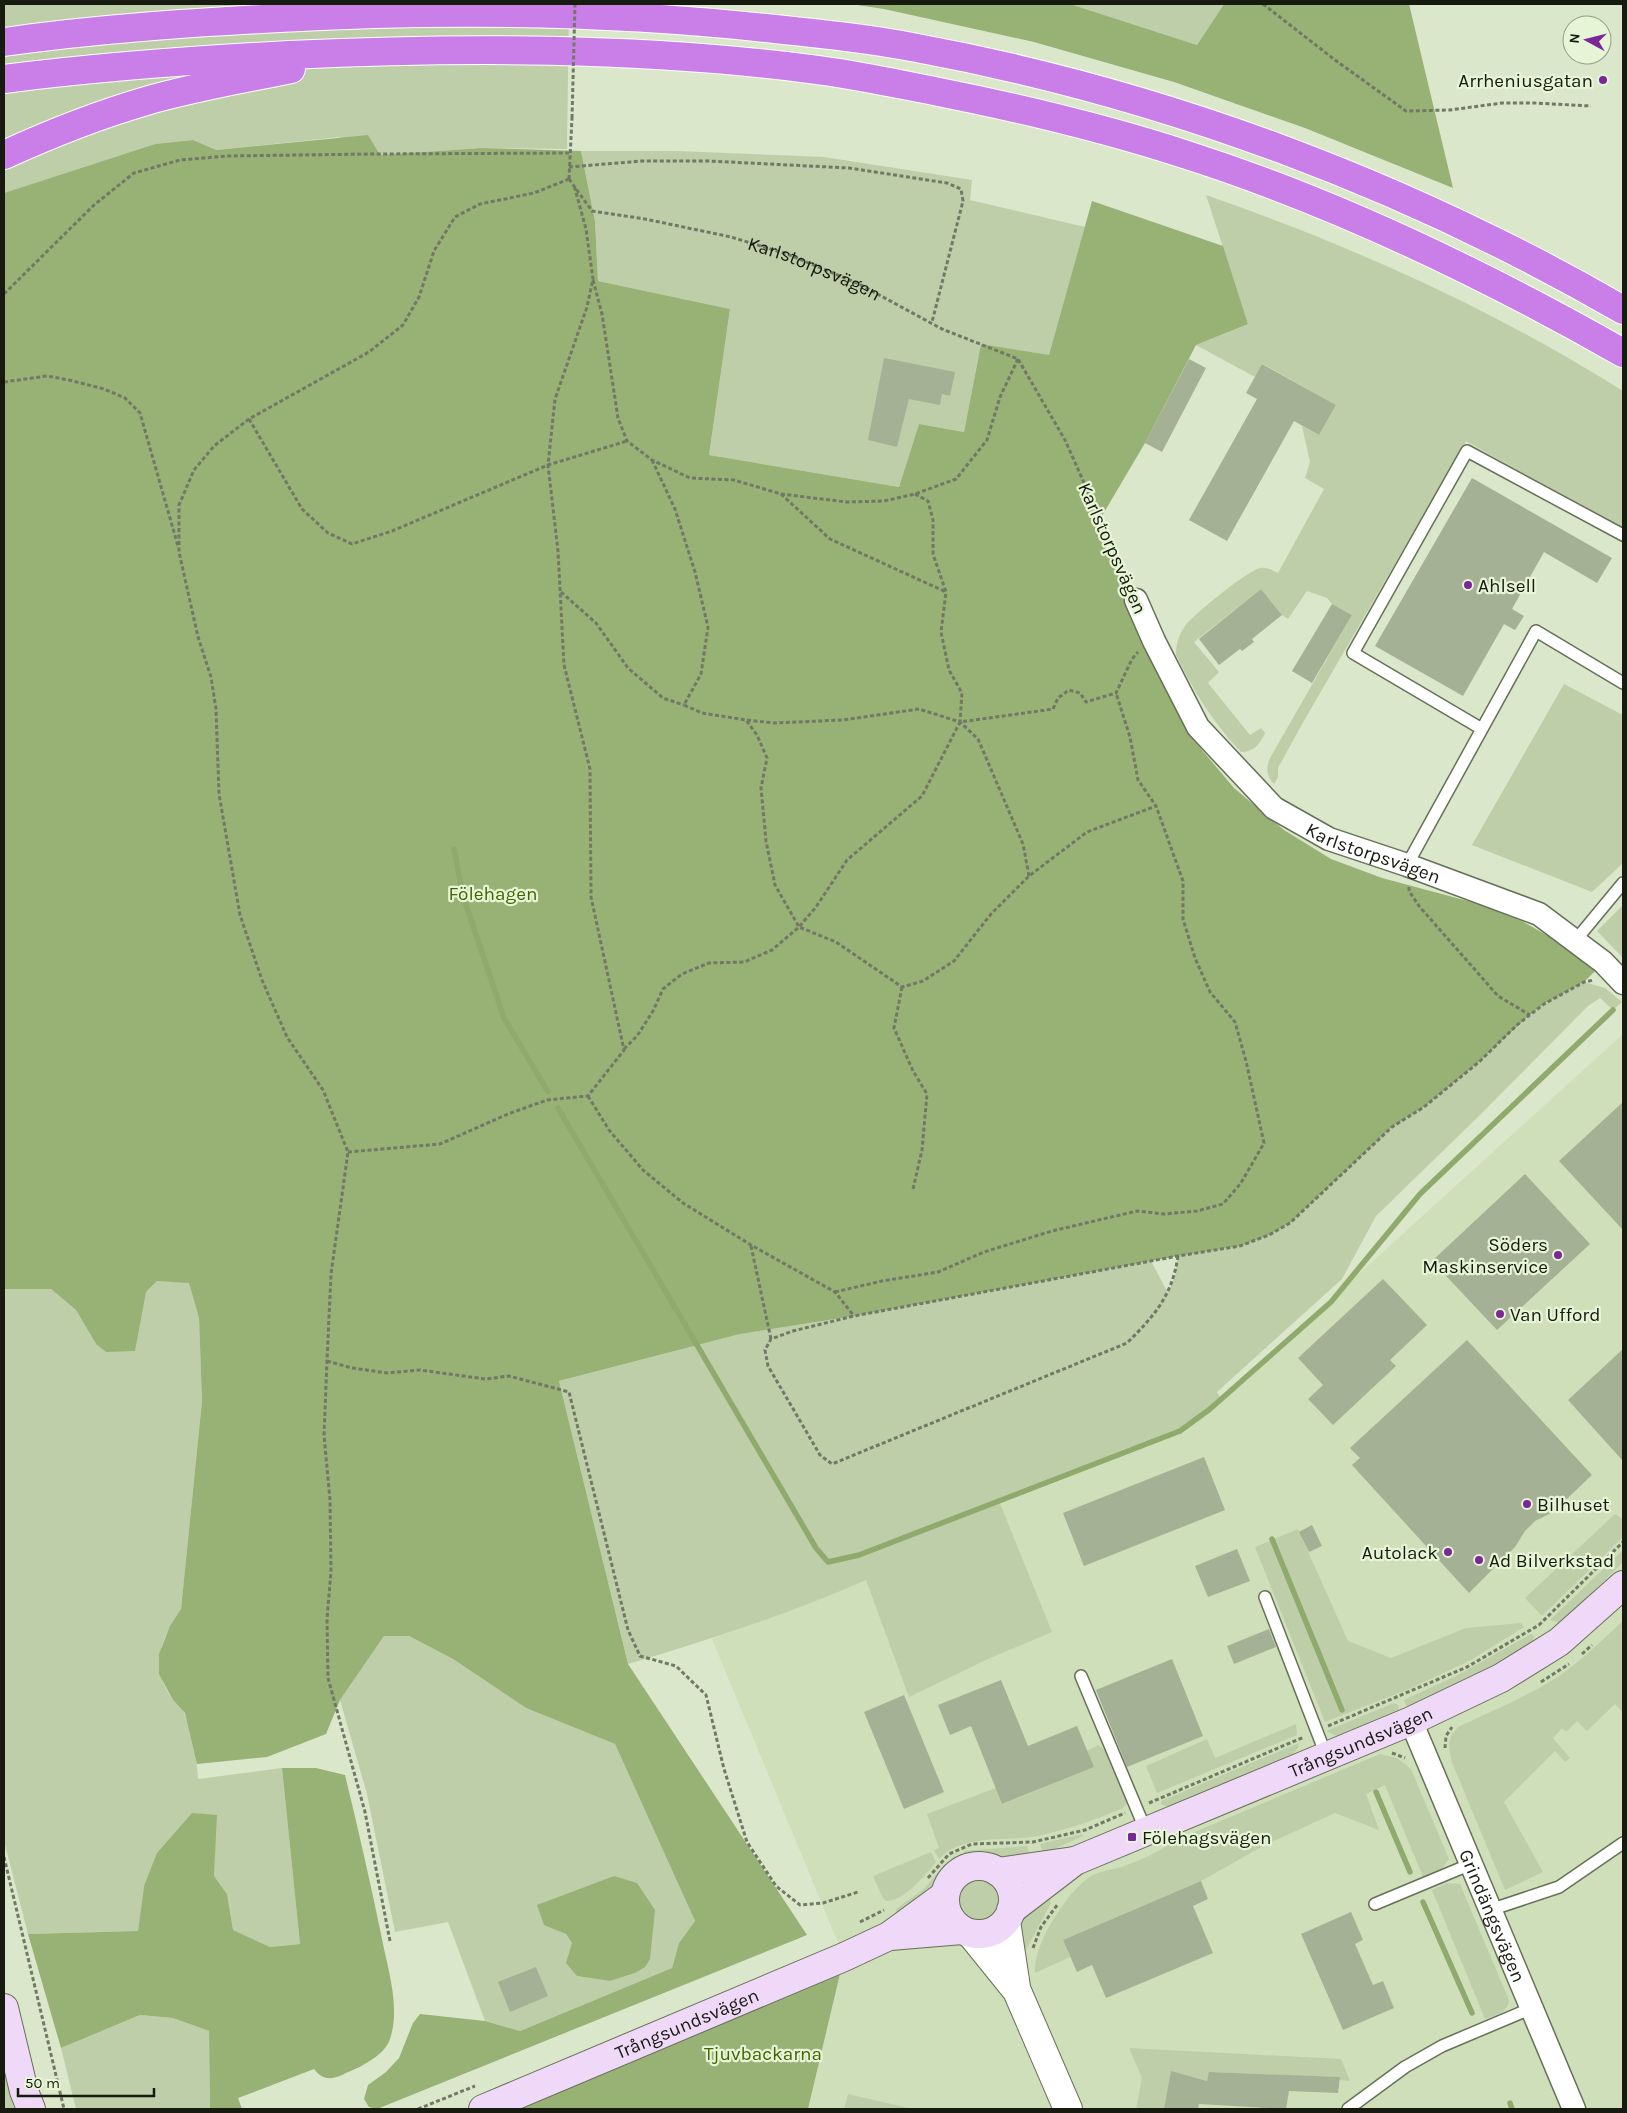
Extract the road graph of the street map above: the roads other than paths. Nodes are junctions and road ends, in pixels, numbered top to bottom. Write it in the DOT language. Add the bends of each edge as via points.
graph roads {
  1 [pos="252,4"];
  2 [pos="343,14"];
  3 [pos="4,42"];
  4 [pos="388,50"];
  5 [pos="4,79"];
  6 [pos="4,155"];
  7 [pos="1623,310"];
  8 [pos="1623,353"];
  9 [pos="1623,535"];
  10 [pos="1136,600"];
  11 [pos="1623,683"];
  12 [pos="1482,729"];
  13 [pos="1407,865"];
  14 [pos="1623,883"];
  15 [pos="1575,941"];
  16 [pos="1620,980"];
  17 [pos="1623,1585"];
  18 [pos="1265,1597"];
  19 [pos="1081,1676"];
  20 [pos="1411,1721"];
  21 [pos="1326,1755"];
  22 [pos="1146,1831"];
  23 [pos="1623,1844"];
  24 [pos="1042,1863"];
  25 [pos="1471,1864"];
  26 [pos="998,1872"];
  27 [pos="945,1895"];
  28 [pos="1375,1904"];
  29 [pos="1490,1910"];
  30 [pos="1008,1916"];
  31 [pos="966,1932"];
  32 [pos="889,1936"];
  33 [pos="1017,1991"];
  34 [pos="4,2008"];
  35 [pos="1532,2008"];
  36 [pos="27,2103"];
  37 [pos="483,2109"];
  38 [pos="1068,2109"];
  39 [pos="1348,2109"];
  40 [pos="1574,2109"];
  1 -- 2 [label="highway"];
  2 -- 3 [label="highway" via="202,23"];
  2 -- 7 [label="highway" via="456,12 704,21 916,48 1020,70 1114,95 1288,151 1457,223"];
  4 -- 5 [label="highway" via="216,59"];
  4 -- 6 [label="highway" via="215,83 148,100 112,111"];
  4 -- 8 [label="highway" via="543,51 736,61 841,74 1038,113 1188,155 1361,220 1551,312"];
  9 -- 12 [label="lane" via="1467,451 1353,652"];
  10 -- 13 [label="street, Karlstorpsvägen" via="1198,727 1274,808 1329,839"];
  11 -- 12 [label="lane" via="1536,631"];
  12 -- 13 [label="lane"];
  13 -- 15 [label="street, Karlstorpsvägen" via="1538,914"];
  14 -- 15 [label="lane"];
  15 -- 16 [label="street, Karlstorpsvägen"];
  17 -- 20 [label="main road, Trångsundsvägen" via="1559,1642 1501,1678"];
  18 -- 21 [label="lane"];
  19 -- 22 [label="lane"];
  20 -- 21 [label="main road, Trångsundsvägen"];
  20 -- 25 [label="street, Grindängsvägen"];
  21 -- 22 [label="main road, Trångsundsvägen"];
  22 -- 24 [label="main road, Trångsundsvägen" via="1075,1861"];
  23 -- 29 [label="lane" via="1559,1887"];
  24 -- 26 [label="main road, Trångsundsvägen"];
  24 -- 30 [label="main road"];
  25 -- 28 [label="lane"];
  25 -- 29 [label="street, Grindängsvägen"];
  26 -- 27 [label="main road" via="987,1867 965,1869 952,1880"];
  26 -- 30 [label="main road" via="1011,1890 1013,1900"];
  27 -- 31 [label="main road" via="948,1915"];
  27 -- 32 [label="main road, Trångsundsvägen"];
  29 -- 35 [label="street, Grindängsvägen"];
  30 -- 31 [label="main road" via="998,1929 989,1933"];
  30 -- 33 [label="street"];
  31 -- 32 [label="main road, Trångsundsvägen"];
  31 -- 33 [label="street"];
  32 -- 37 [label="main road, Trångsundsvägen"];
  33 -- 38 [label="street"];
  34 -- 36 [label="main road"];
  35 -- 39 [label="lane" via="1442,2046 1405,2067"];
  35 -- 40 [label="street, Grindängsvägen"];
}
